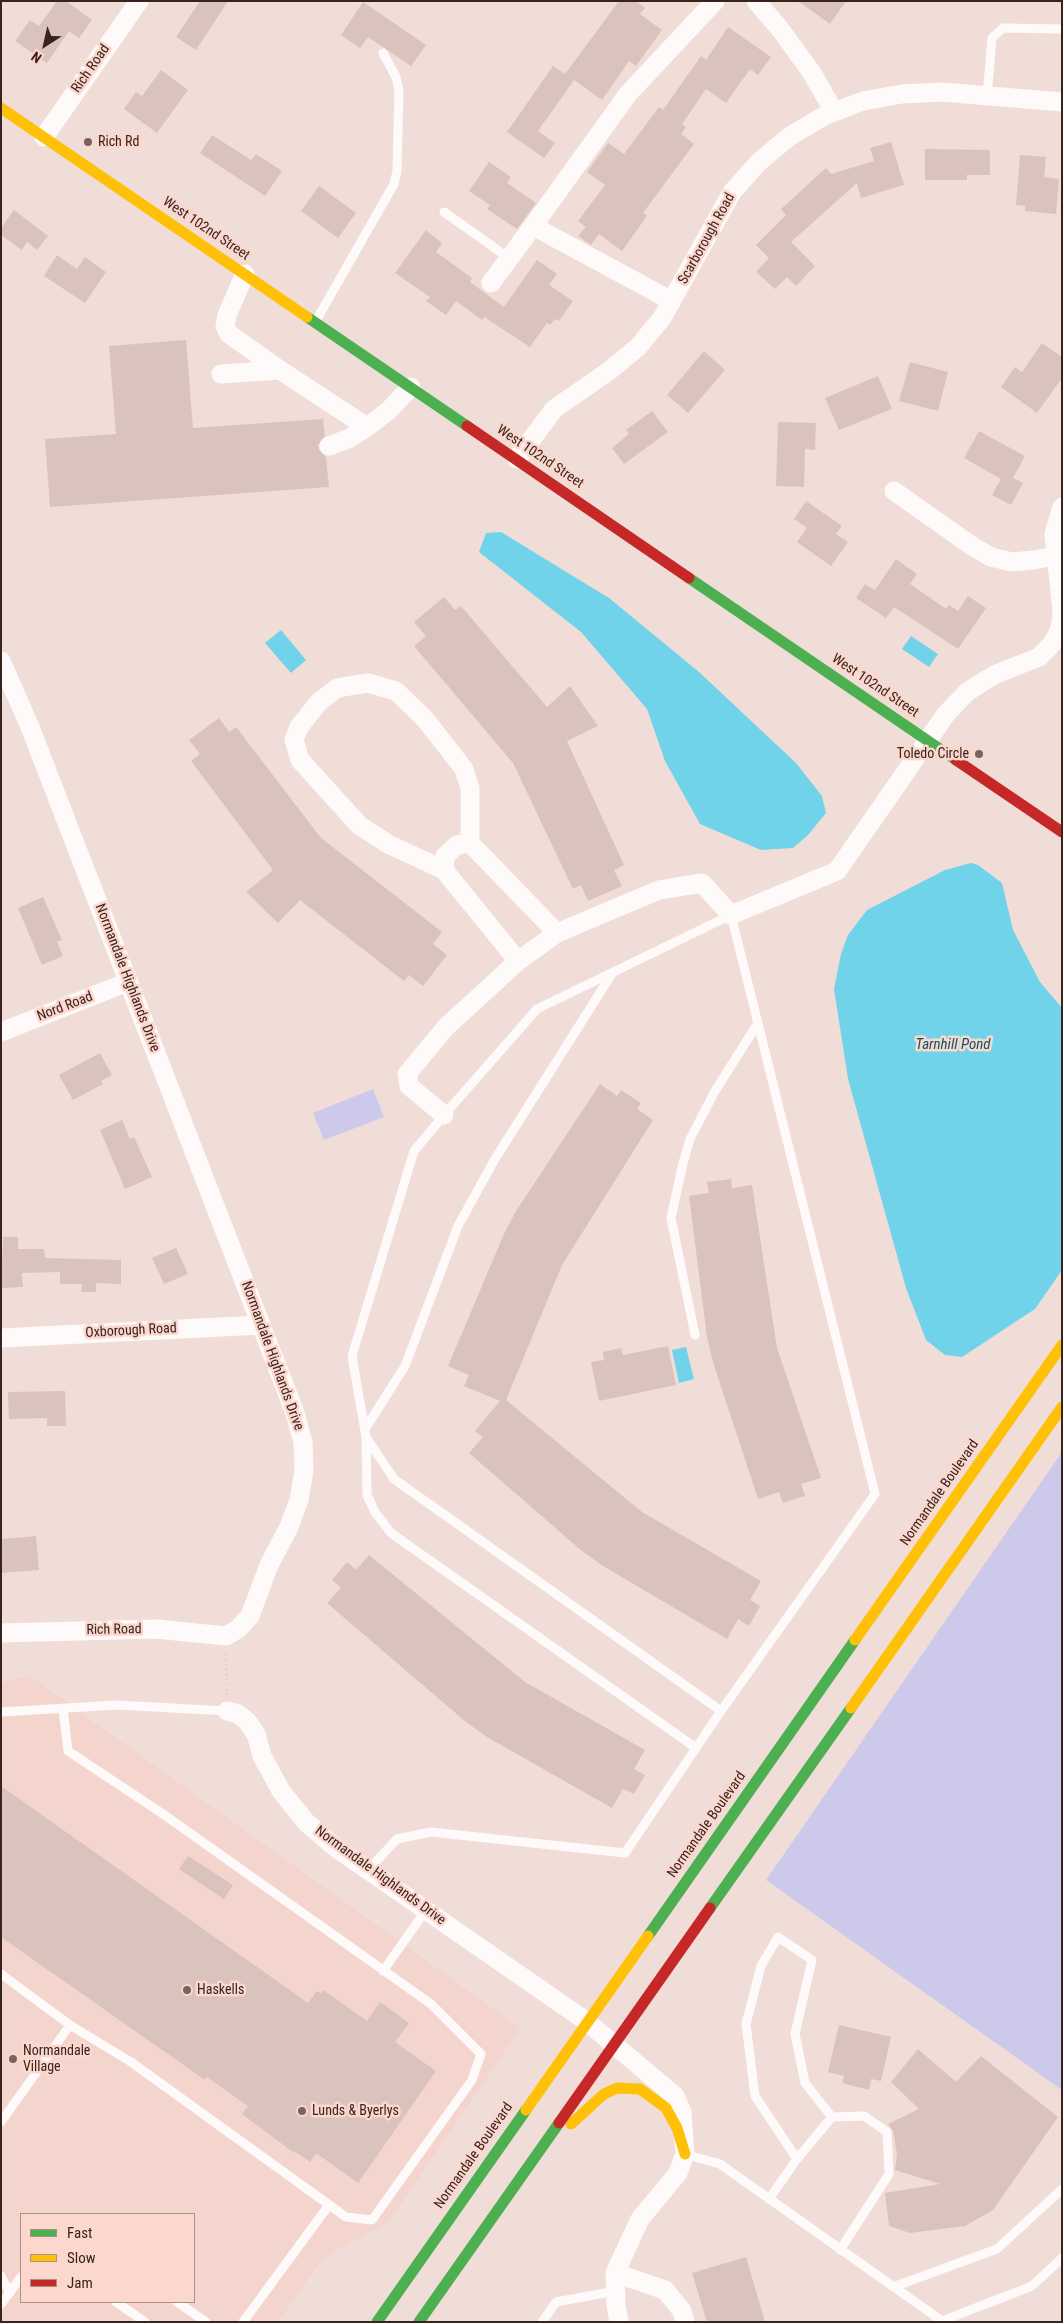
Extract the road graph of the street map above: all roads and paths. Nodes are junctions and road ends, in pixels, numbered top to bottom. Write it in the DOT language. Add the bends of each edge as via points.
graph roads {
  1 [pos="139,1"];
  2 [pos="715,1"];
  3 [pos="756,1"];
  4 [pos="1062,29"];
  5 [pos="384,53"];
  6 [pos="988,96"];
  7 [pos="1062,102"];
  8 [pos="1,108"];
  9 [pos="834,112"];
  10 [pos="44,137"];
  11 [pos="444,212"];
  12 [pos="533,226"];
  13 [pos="509,258"];
  14 [pos="245,274"];
  15 [pos="491,283"];
  16 [pos="672,301"];
  17 [pos="315,322"];
  18 [pos="280,370"];
  19 [pos="221,374"];
  20 [pos="411,387"];
  21 [pos="367,427"];
  22 [pos="329,446"];
  23 [pos="517,459"];
  24 [pos="894,491"];
  25 [pos="1062,508"];
  26 [pos="1055,556"];
  27 [pos="1062,612"];
  28 [pos="1,661"];
  29 [pos="928,740"];
  30 [pos="1062,832"];
  31 [pos="470,843"];
  32 [pos="444,870"];
  33 [pos="731,915"];
  34 [pos="557,932"];
  35 [pos="518,961"];
  36 [pos="613,972"];
  37 [pos="128,982"];
  38 [pos="758,1023"];
  39 [pos="1,1032"];
  40 [pos="444,1115"];
  41 [pos="262,1324"];
  42 [pos="695,1335"];
  43 [pos="1,1338"];
  44 [pos="1062,1345"];
  45 [pos="1062,1407"];
  46 [pos="366,1433"];
  47 [pos="1,1632"];
  48 [pos="226,1636"];
  49 [pos="63,1708"];
  50 [pos="227,1711"];
  51 [pos="721,1711"];
  52 [pos="1,1712"];
  53 [pos="696,1748"];
  54 [pos="368,1870"];
  55 [pos="426,1910"];
  56 [pos="383,1971"];
  57 [pos="1,1974"];
  58 [pos="586,2021"];
  59 [pos="70,2025"];
  60 [pos="614,2045"];
  61 [pos="832,2118"];
  62 [pos="1,2122"];
  63 [pos="537,2154"];
  64 [pos="685,2154"];
  65 [pos="797,2158"];
  66 [pos="1062,2189"];
  67 [pos="769,2199"];
  68 [pos="329,2205"];
  69 [pos="840,2250"];
  70 [pos="1062,2258"];
  71 [pos="1,2276"];
  72 [pos="20,2278"];
  73 [pos="615,2282"];
  74 [pos="893,2287"];
  75 [pos="10,2293"];
  76 [pos="117,2303"];
  77 [pos="178,2303"];
  78 [pos="1,2304"];
  79 [pos="377,2321"];
  80 [pos="145,2322"];
  81 [pos="206,2322"];
  82 [pos="243,2322"];
  83 [pos="419,2322"];
  84 [pos="542,2322"];
  85 [pos="619,2322"];
  86 [pos="685,2322"];
  1 -- 10 [label="street, Rich Road"];
  2 -- 12 [label="street" via="628,94"];
  3 -- 9 [label="street" via="812,73"];
  4 -- 6 [label="lane" via="1003,28 992,38"];
  5 -- 17 [label="lane" via="399,90 394,184"];
  6 -- 7 [label="street, Scarborough Road"];
  6 -- 9 [label="street, Scarborough Road" via="942,92 902,94 863,101"];
  8 -- 10 [label="main road, West 102nd Street"];
  9 -- 16 [label="street, Scarborough Road" via="790,136 759,162 732,192"];
  10 -- 14 [label="main road, West 102nd Street"];
  11 -- 13 [label="lane"];
  12 -- 13 [label="street"];
  12 -- 16 [label="street"];
  13 -- 15 [label="street"];
  14 -- 17 [label="main road, West 102nd Street"];
  14 -- 18 [label="street" via="225,326 229,334"];
  16 -- 23 [label="street, Scarborough Road" via="638,347 554,409"];
  17 -- 20 [label="main road, West 102nd Street"];
  18 -- 19 [label="street"];
  18 -- 21 [label="street"];
  20 -- 21 [label="street"];
  20 -- 23 [label="main road, West 102nd Street"];
  21 -- 22 [label="street"];
  23 -- 29 [label="main road, West 102nd Street"];
  24 -- 26 [label="street" via="991,556 1012,562"];
  25 -- 26 [label="street" via="1054,534"];
  26 -- 27 [label="street"];
  27 -- 29 [label="street" via="1060,629 1052,644 1039,657 994,675 967,692"];
  28 -- 37 [label="street, Normandale Highlands Drive" via="30,727"];
  29 -- 30 [label="main road, West 102nd Street"];
  29 -- 33 [label="street" via="837,871"];
  31 -- 32 [label="street" via="457,845 445,856"];
  31 -- 32 [label="street" via="470,788 464,769 425,719 396,691 368,683 337,688 319,702 299,727 294,740 300,760 359,825 388,844"];
  31 -- 34 [label="street"];
  32 -- 35 [label="street"];
  33 -- 34 [label="street" via="702,883 659,890"];
  33 -- 36 [label="lane"];
  33 -- 38 [label="lane"];
  34 -- 35 [label="street"];
  35 -- 40 [label="street" via="446,1027 406,1074 409,1086"];
  36 -- 40 [label="lane" via="537,1009"];
  36 -- 46 [label="lane" via="495,1159 458,1226 405,1366"];
  37 -- 39 [label="street, Nord Road"];
  37 -- 41 [label="street, Normandale Highlands Drive"];
  38 -- 42 [label="lane" via="714,1091 690,1139 671,1218"];
  38 -- 51 [label="lane" via="875,1494"];
  40 -- 46 [label="lane" via="414,1151 352,1356"];
  41 -- 43 [label="street, Oxborough Road"];
  41 -- 48 [label="street, Normandale Highlands Drive" via="303,1442 304,1471 299,1500 289,1528 269,1565 250,1616"];
  44 -- 58 [label="main road, Normandale Boulevard"];
  45 -- 60 [label="main road"];
  46 -- 51 [label="lane" via="394,1479"];
  46 -- 53 [label="lane" via="368,1495 375,1512 391,1533"];
  47 -- 48 [label="street, Rich Road" via="156,1629"];
  48 -- 50 [label="path"];
  49 -- 50 [label="lane" via="117,1705"];
  49 -- 52 [label="lane"];
  49 -- 56 [label="lane" via="68,1751 163,1814"];
  50 -- 54 [label="street, Normandale Highlands Drive" via="238,1714 256,1734 262,1756 281,1791 306,1822"];
  51 -- 53 [label="lane"];
  53 -- 54 [label="lane" via="626,1853 431,1832 397,1839"];
  54 -- 55 [label="street, Normandale Highlands Drive"];
  55 -- 56 [label="lane"];
  55 -- 58 [label="street, Normandale Highlands Drive"];
  56 -- 68 [label="lane" via="430,2004 481,2054 472,2080 372,2220 346,2218"];
  57 -- 59 [label="lane"];
  58 -- 60 [label="street, Normandale Highlands Drive"];
  58 -- 79 [label="main road, Normandale Boulevard"];
  59 -- 62 [label="lane"];
  59 -- 68 [label="lane" via="131,2062"];
  60 -- 63 [label="main road"];
  60 -- 64 [label="street, Normandale Highlands Drive" via="675,2096 682,2112"];
  61 -- 65 [label="lane"];
  61 -- 65 [label="lane" via="805,2083 795,2034 812,1960 778,1937 761,1966 746,2024 755,2096"];
  61 -- 69 [label="lane" via="864,2116 887,2132 889,2174"];
  63 -- 64 [label="main road" via="604,2094 617,2088 640,2089 666,2108 677,2128"];
  63 -- 83 [label="main road"];
  64 -- 67 [label="lane" via="720,2164"];
  64 -- 73 [label="street" via="678,2174 640,2218"];
  65 -- 67 [label="lane"];
  66 -- 74 [label="lane" via="996,2249"];
  67 -- 69 [label="lane"];
  68 -- 82 [label="lane"];
  69 -- 74 [label="lane"];
  70 -- 74 [label="lane" via="1032,2286 942,2321"];
  71 -- 75 [label="lane"];
  72 -- 75 [label="lane"];
  73 -- 84 [label="lane" via="556,2302"];
  73 -- 85 [label="street"];
  73 -- 86 [label="street" via="666,2290 682,2312"];
  75 -- 78 [label="lane"];
  76 -- 80 [label="lane"];
  77 -- 81 [label="lane"];
}
